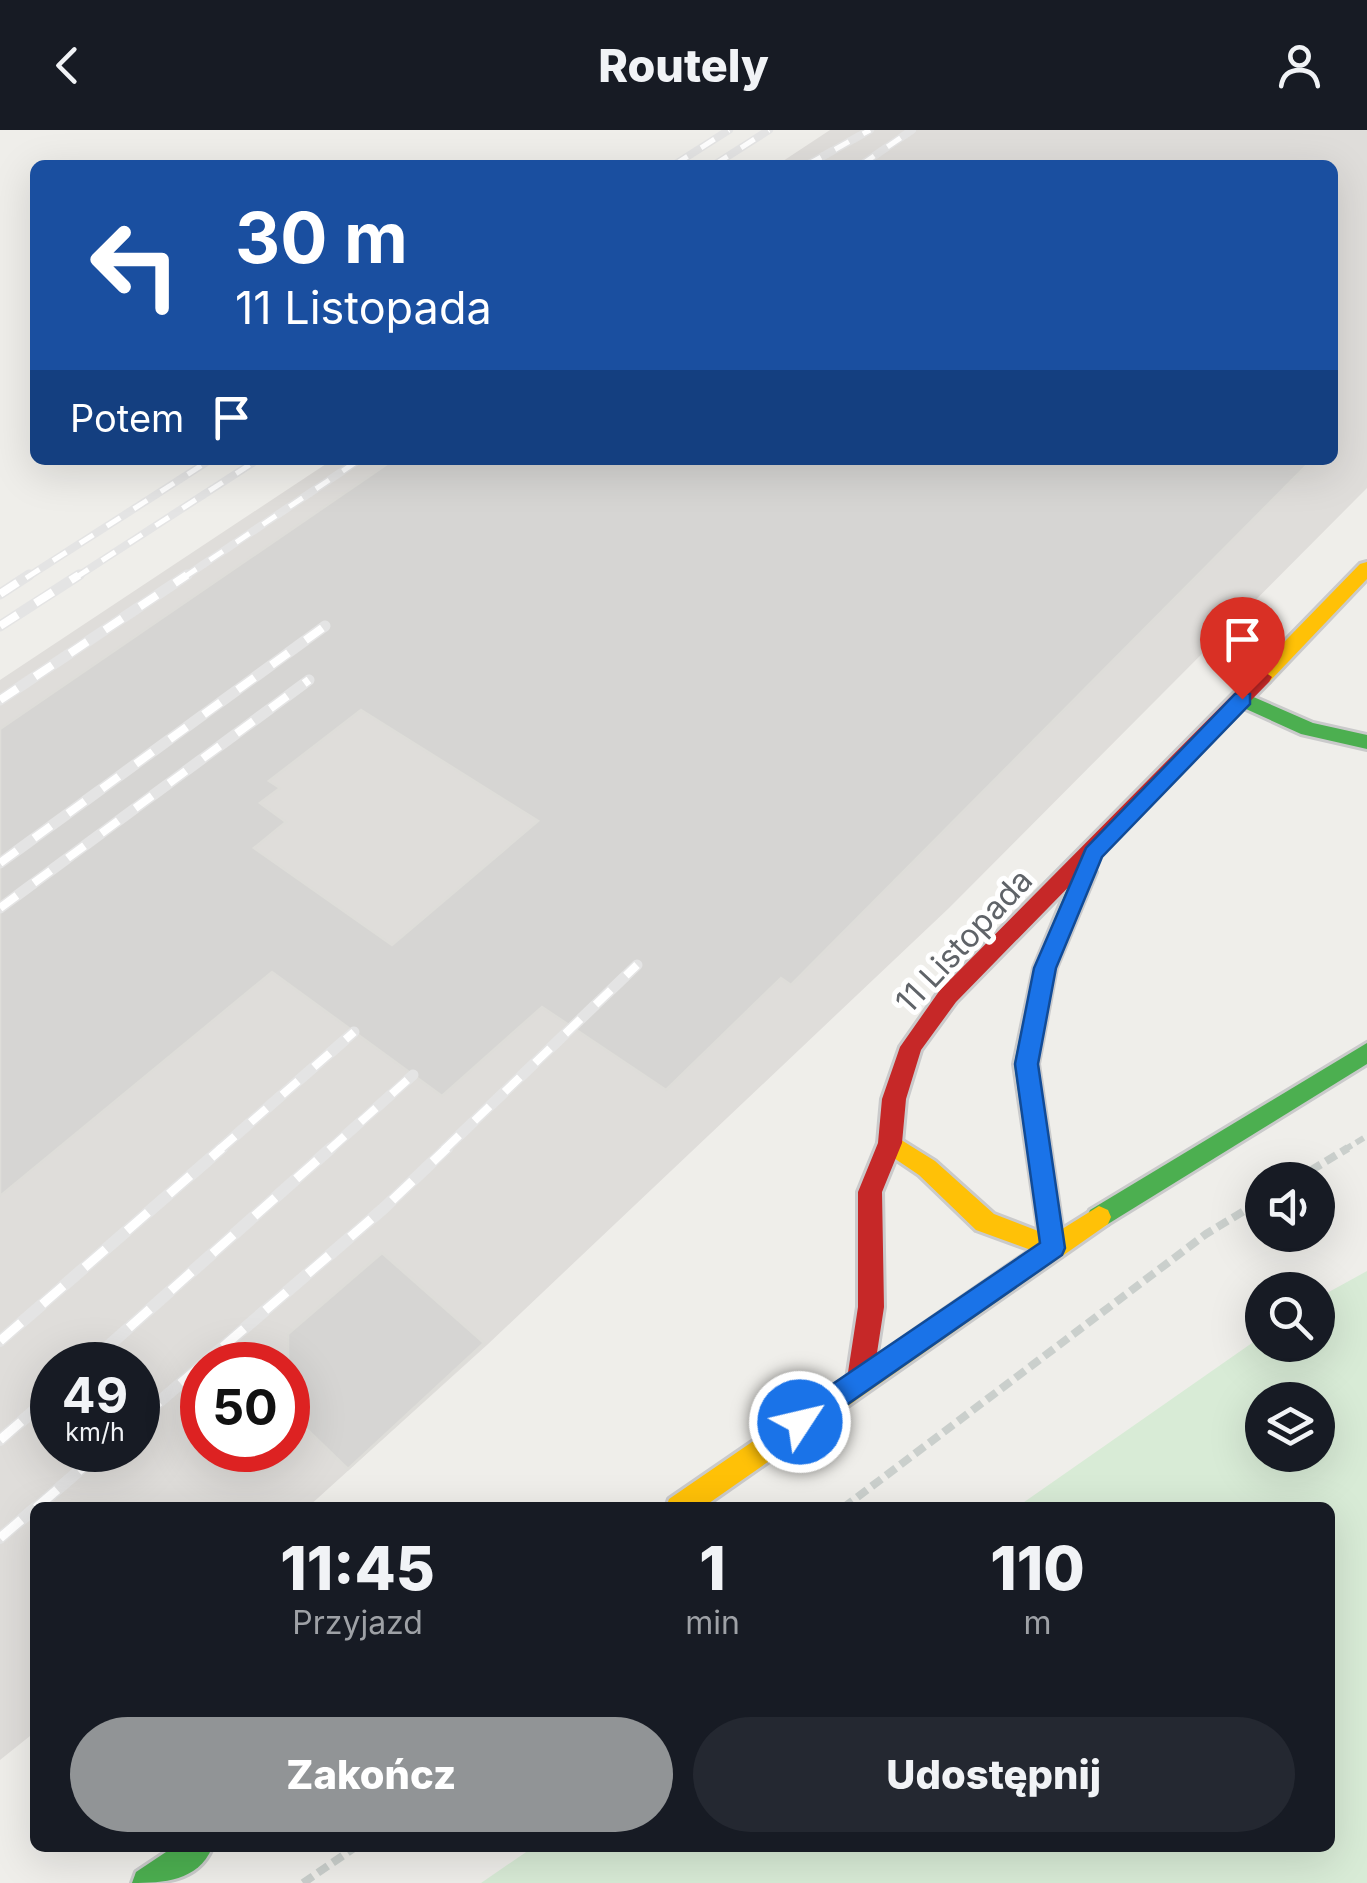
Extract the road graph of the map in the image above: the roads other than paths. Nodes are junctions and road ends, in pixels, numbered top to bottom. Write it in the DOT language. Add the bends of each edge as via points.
graph roads {
  1 [pos="1367,568"];
  2 [pos="1242,699"];
  3 [pos="1367,742"];
  4 [pos="1093,853"];
  5 [pos="1367,1052"];
  6 [pos="890,1143"];
  7 [pos="1053,1248"];
  8 [pos="860,1379"];
  9 [pos="686,1502"];
  10 [pos="192,1852"];
  11 [pos="147,1883"];
  1 -- 2 [label="main road, 11 Listopada"];
  2 -- 3 [label="main road" via="1308,729"];
  2 -- 4 [label="main road, 11 Listopada"];
  4 -- 6 [label="main road, 11 Listopada" via="948,996 911,1047 894,1099"];
  4 -- 7 [label="main road, 11 Listopada" via="1045,968 1026,1064"];
  5 -- 7 [label="main road" via="1227,1132"];
  6 -- 7 [label="main road" via="985,1222"];
  6 -- 8 [label="main road, 11 Listopada" via="870,1192 871,1307"];
  7 -- 8 [label="main road"];
  8 -- 9 [label="main road"];
  10 -- 11 [label="main road"];
}
